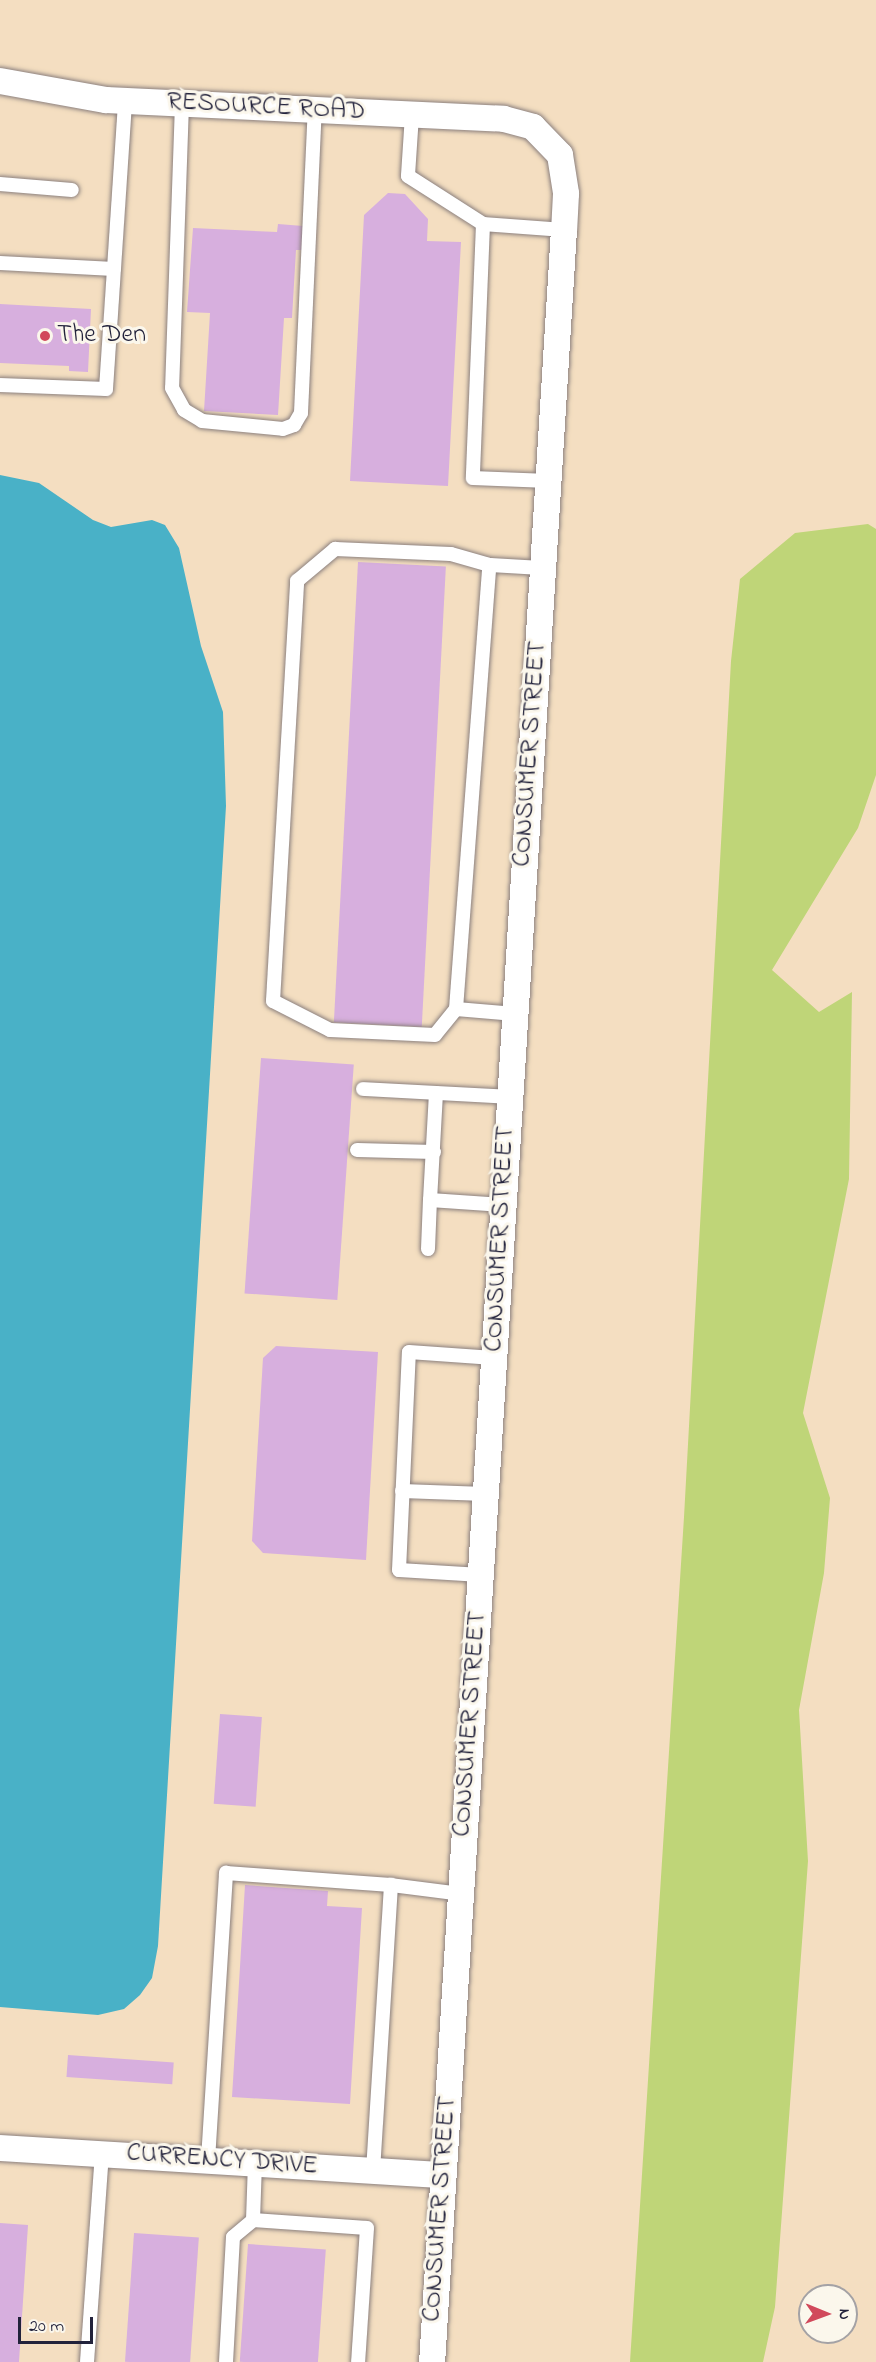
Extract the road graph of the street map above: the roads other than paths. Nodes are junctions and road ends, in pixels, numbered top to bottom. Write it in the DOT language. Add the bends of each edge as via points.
graph roads {
  1 [pos="0,81"];
  2 [pos="125,101"];
  3 [pos="182,104"];
  4 [pos="315,110"];
  5 [pos="412,115"];
  6 [pos="533,127"];
  7 [pos="0,184"];
  8 [pos="72,190"];
  9 [pos="483,224"];
  10 [pos="564,230"];
  11 [pos="0,263"];
  12 [pos="114,269"];
  13 [pos="0,385"];
  14 [pos="548,481"];
  15 [pos="489,565"];
  16 [pos="543,568"];
  17 [pos="456,1009"];
  18 [pos="515,1014"];
  19 [pos="363,1089"];
  20 [pos="436,1093"];
  21 [pos="510,1097"];
  22 [pos="357,1150"];
  23 [pos="434,1152"];
  24 [pos="430,1200"];
  25 [pos="503,1205"];
  26 [pos="428,1249"];
  27 [pos="494,1358"];
  28 [pos="402,1491"];
  29 [pos="485,1494"];
  30 [pos="481,1575"];
  31 [pos="391,1885"];
  32 [pos="461,1894"];
  33 [pos="0,2148"];
  34 [pos="102,2154"];
  35 [pos="208,2160"];
  36 [pos="255,2163"];
  37 [pos="373,2171"];
  38 [pos="443,2175"];
  39 [pos="253,2220"];
  40 [pos="87,2362"];
  41 [pos="226,2362"];
  42 [pos="358,2362"];
  43 [pos="432,2362"];
  1 -- 2 [label="street, RESOURCE ROAD"];
  2 -- 3 [label="street, RESOURCE ROAD"];
  2 -- 12 [label="lane"];
  3 -- 4 [label="street, RESOURCE ROAD"];
  3 -- 4 [label="lane" via="172,388 184,410 202,421 284,429 294,425 300,413"];
  4 -- 5 [label="street, RESOURCE ROAD"];
  5 -- 6 [label="street, RESOURCE ROAD" via="504,119"];
  5 -- 9 [label="lane" via="408,176"];
  6 -- 10 [label="street, CONSUMER STREET" via="560,155 566,194"];
  7 -- 8 [label="lane"];
  9 -- 10 [label="lane"];
  9 -- 14 [label="lane" via="473,478"];
  10 -- 14 [label="street, CONSUMER STREET"];
  11 -- 12 [label="lane"];
  12 -- 13 [label="lane" via="106,389"];
  14 -- 16 [label="street, CONSUMER STREET"];
  15 -- 16 [label="lane"];
  15 -- 17 [label="lane"];
  15 -- 17 [label="lane" via="451,554 335,549 297,581 273,1001 330,1030 435,1035"];
  16 -- 18 [label="street, CONSUMER STREET"];
  17 -- 18 [label="lane"];
  18 -- 21 [label="street, CONSUMER STREET"];
  19 -- 20 [label="lane"];
  20 -- 21 [label="lane"];
  20 -- 23 [label="lane"];
  21 -- 25 [label="street, CONSUMER STREET"];
  22 -- 23 [label="lane"];
  23 -- 24 [label="lane"];
  24 -- 25 [label="lane"];
  24 -- 26 [label="lane"];
  25 -- 27 [label="street, CONSUMER STREET"];
  27 -- 28 [label="lane" via="410,1352"];
  27 -- 29 [label="street, CONSUMER STREET"];
  28 -- 29 [label="lane"];
  28 -- 30 [label="lane" via="399,1570"];
  29 -- 30 [label="street, CONSUMER STREET"];
  30 -- 32 [label="street, CONSUMER STREET"];
  31 -- 32 [label="lane"];
  31 -- 35 [label="lane" via="226,1873"];
  31 -- 37 [label="lane"];
  32 -- 38 [label="street, CONSUMER STREET"];
  33 -- 34 [label="street, CURRENCY DRIVE"];
  34 -- 35 [label="street, CURRENCY DRIVE"];
  34 -- 40 [label="lane"];
  35 -- 36 [label="street, CURRENCY DRIVE"];
  36 -- 37 [label="street, CURRENCY DRIVE"];
  36 -- 39 [label="lane"];
  37 -- 38 [label="street, CURRENCY DRIVE"];
  38 -- 43 [label="street, CONSUMER STREET"];
  39 -- 41 [label="lane" via="233,2237"];
  39 -- 42 [label="lane" via="367,2228"];
}
